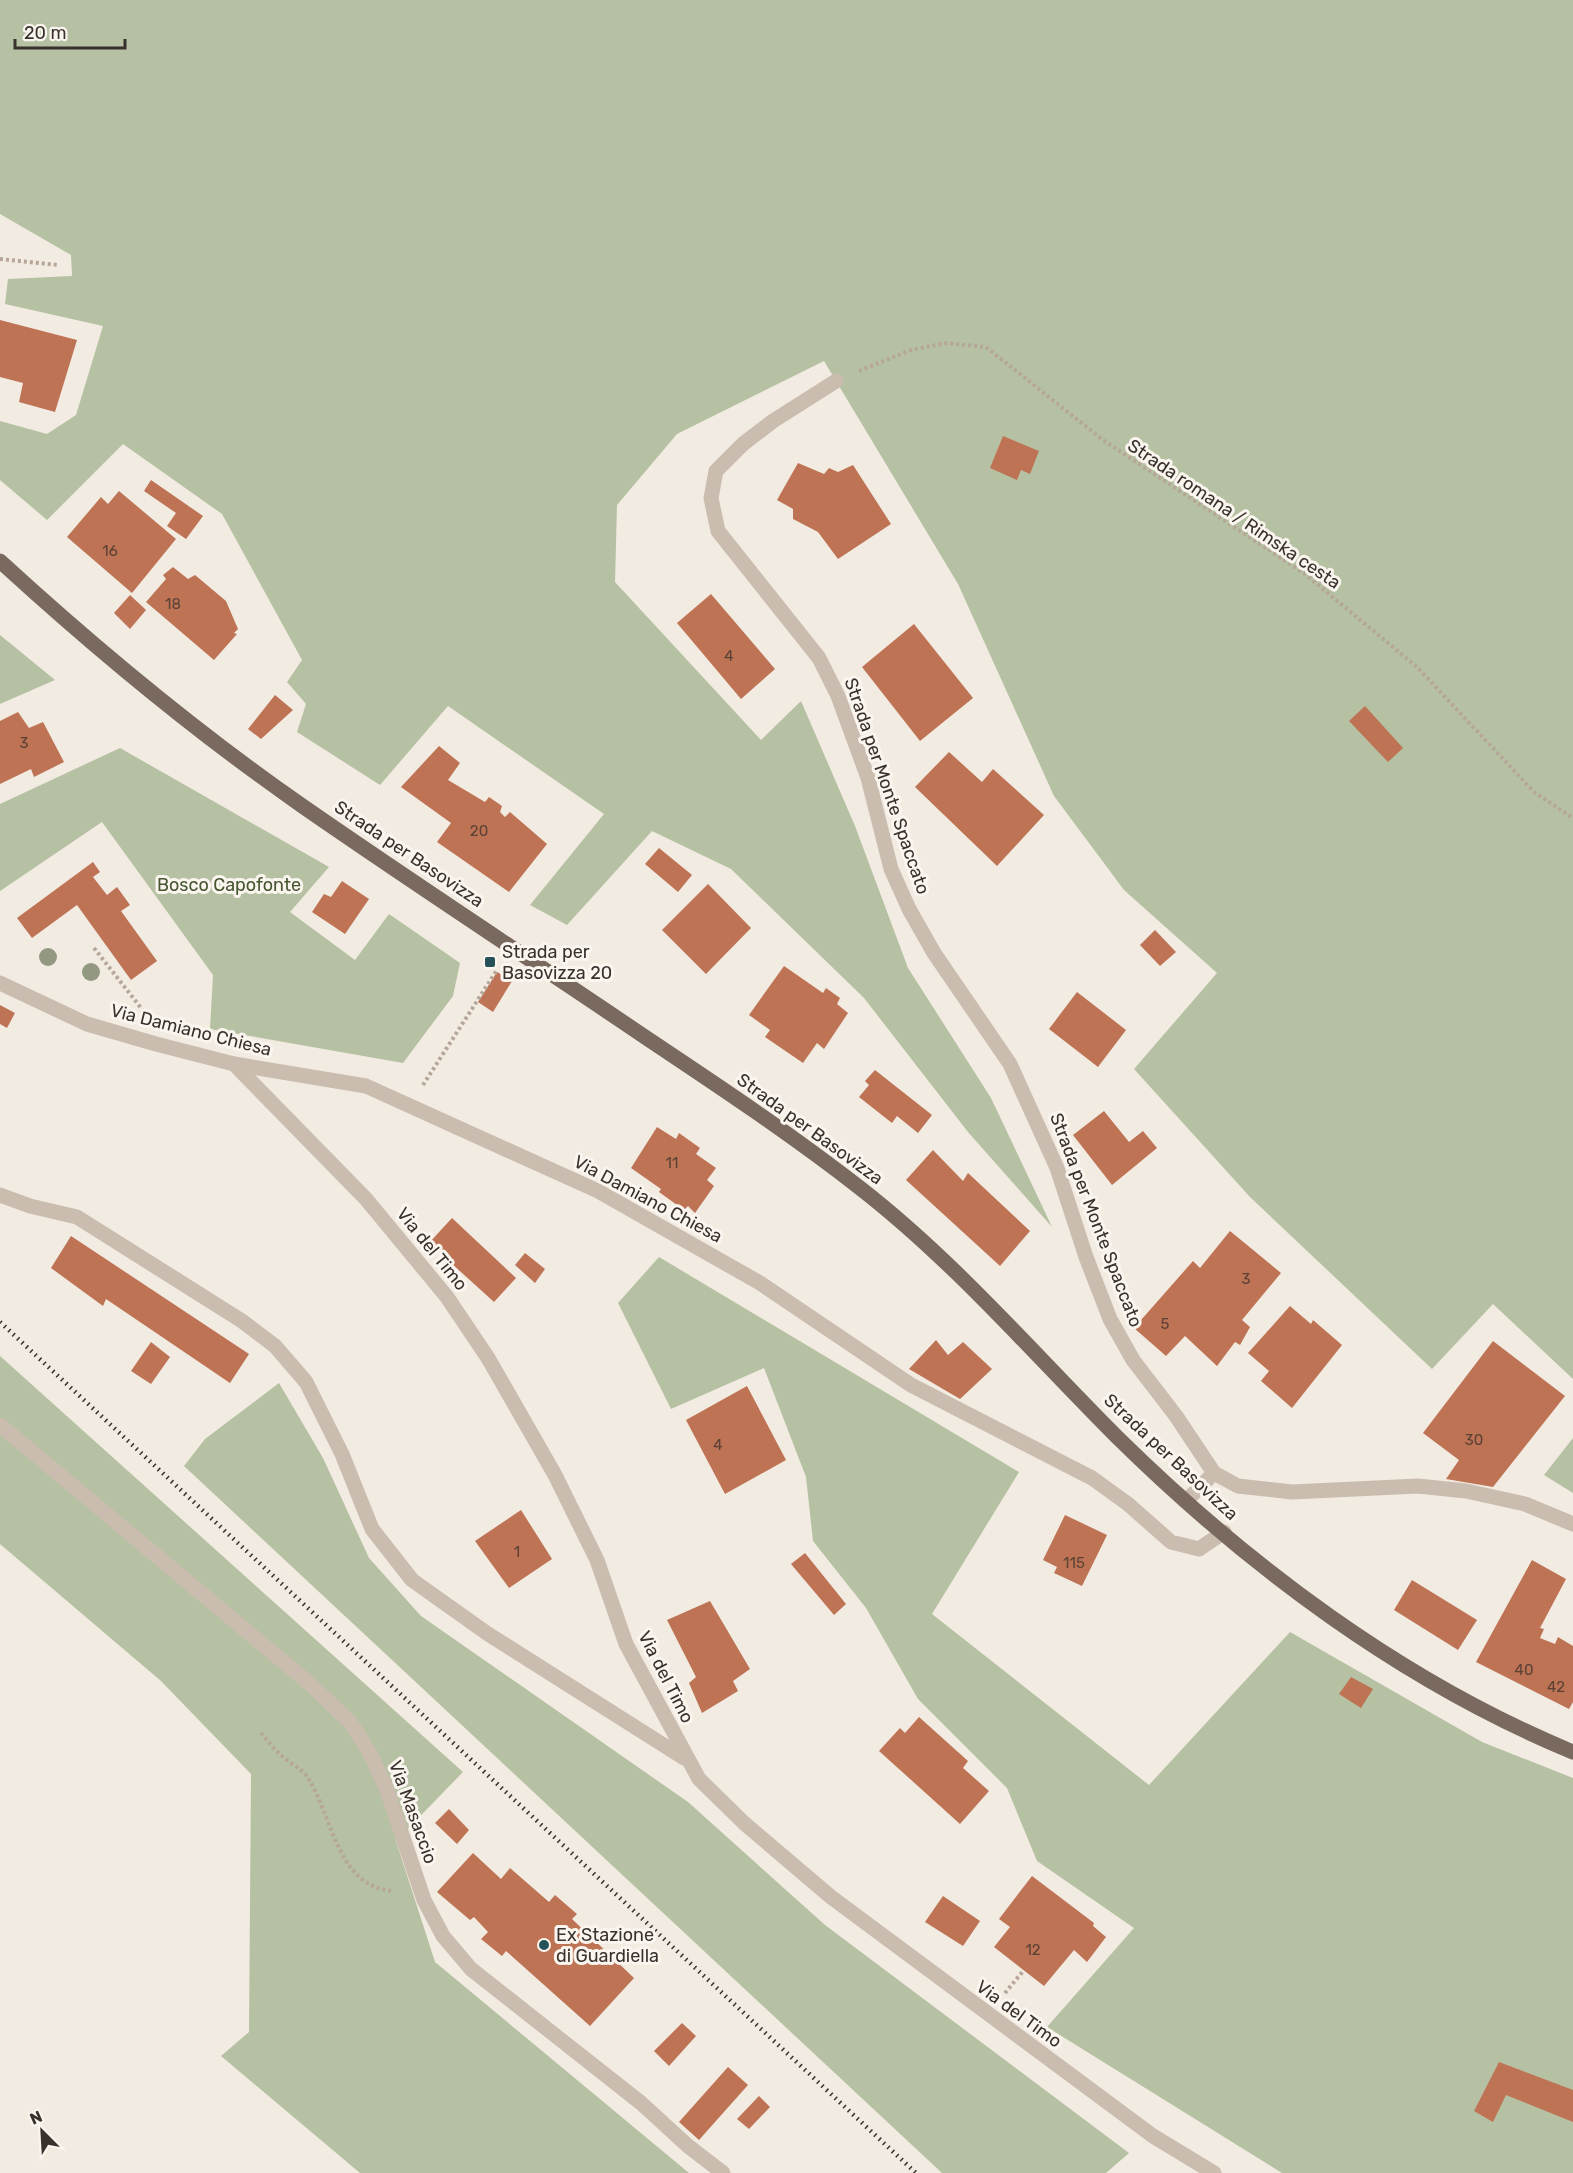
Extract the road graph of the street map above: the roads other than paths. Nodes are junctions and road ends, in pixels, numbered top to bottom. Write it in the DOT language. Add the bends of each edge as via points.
graph roads {
  1 [pos="836,381"];
  2 [pos="0,561"];
  3 [pos="0,983"];
  4 [pos="234,1064"];
  5 [pos="0,1195"];
  6 [pos="0,1425"];
  7 [pos="1214,1473"];
  8 [pos="1186,1501"];
  9 [pos="1573,1524"];
  10 [pos="1224,1532"];
  11 [pos="1573,1752"];
  12 [pos="687,1760"];
  13 [pos="723,2173"];
  14 [pos="1214,2173"];
  1 -- 7 [label="street, Strada per Monte Spaccato" via="742,444 716,471 711,498 717,531 819,658 838,696 868,778 891,868 909,909 1014,1074 1057,1168 1110,1319 1133,1360"];
  2 -- 8 [label="main road, Strada per Basovizza" via="88,642 190,725 300,805 762,1115 864,1191 944,1263"];
  3 -- 4 [label="street, Via Damiano Chiesa" via="87,1023"];
  4 -- 10 [label="street, Via Damiano Chiesa" via="366,1086 598,1191 760,1283 911,1385 1092,1478 1171,1542 1199,1549"];
  4 -- 12 [label="street, Via del Timo" via="366,1199 447,1297 488,1358 555,1475 597,1560 626,1644"];
  5 -- 12 [label="street" via="77,1217 275,1346 306,1382 342,1454 372,1529 412,1580 488,1634"];
  6 -- 13 [label="street, Via Masaccio" via="310,1684 350,1722 387,1790 422,1893 443,1936 471,1969"];
  7 -- 8 [label="street"];
  7 -- 9 [label="street, Strada per Monte Spaccato" via="1238,1486 1292,1492 1418,1486 1466,1491 1525,1504"];
  8 -- 10 [label="main road, Strada per Basovizza"];
  10 -- 11 [label="main road, Strada per Basovizza" via="1294,1590 1430,1680 1540,1739"];
  12 -- 14 [label="street, Via del Timo" via="699,1779 744,1823 831,1897 1153,2136"];
}
